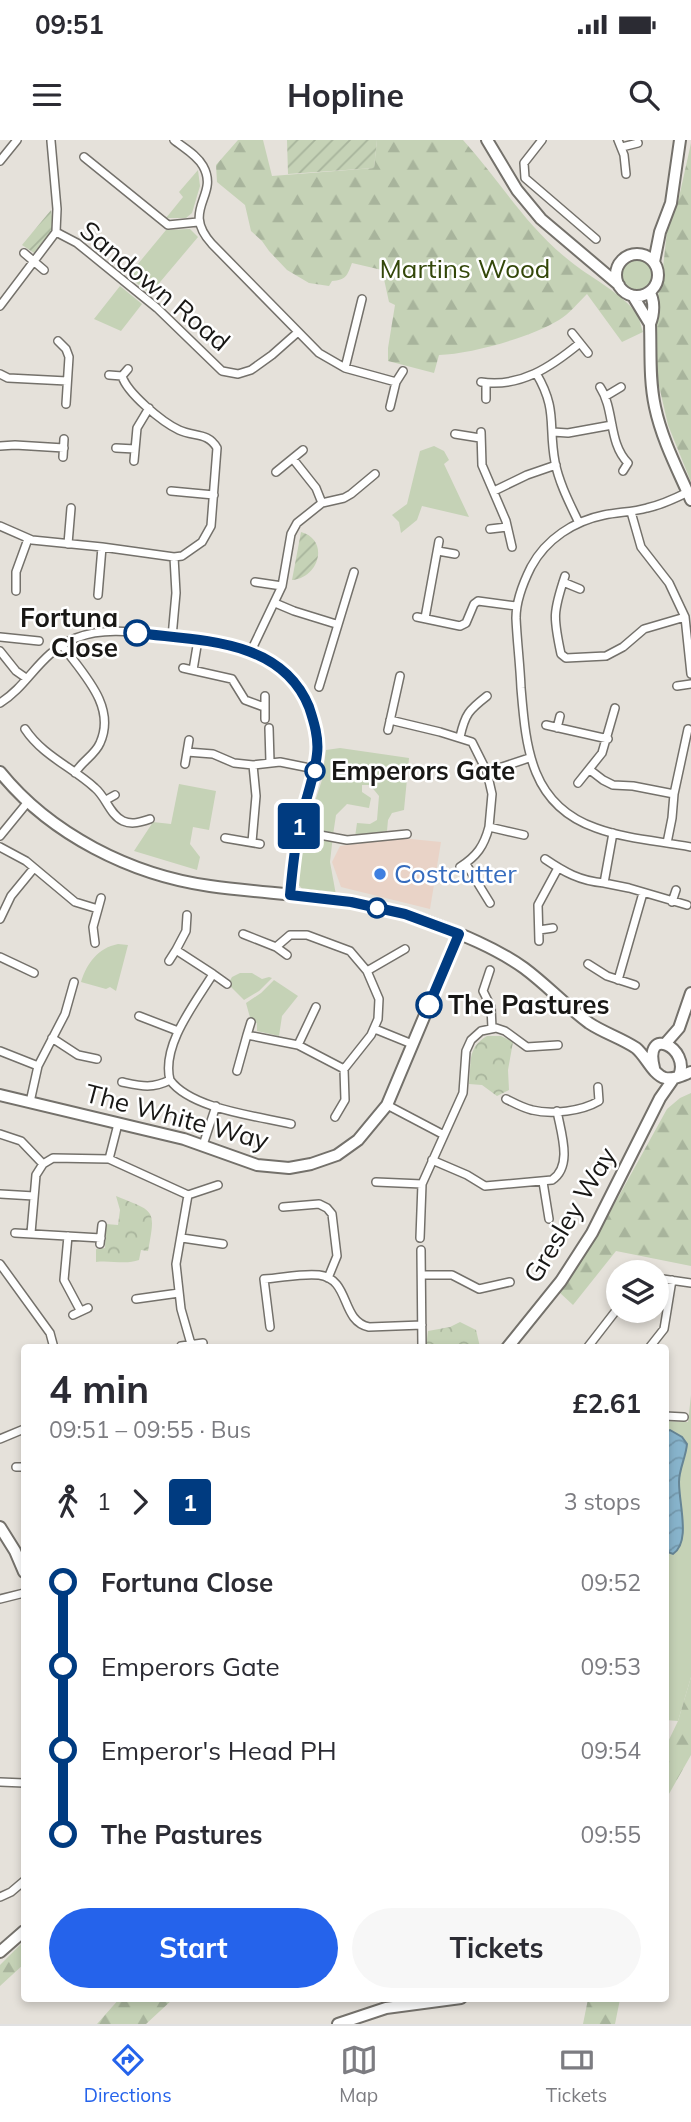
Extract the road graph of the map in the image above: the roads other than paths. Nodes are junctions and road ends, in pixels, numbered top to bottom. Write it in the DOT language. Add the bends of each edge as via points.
graph roads {
  1 [pos="17,140"];
  2 [pos="51,140"];
  3 [pos="174,140"];
  4 [pos="486,140"];
  5 [pos="542,140"];
  6 [pos="680,140"];
  7 [pos="620,143"];
  8 [pos="638,143"];
  9 [pos="84,157"];
  10 [pos="0,161"];
  11 [pos="626,174"];
  12 [pos="198,222"];
  13 [pos="56,232"];
  14 [pos="660,232"];
  15 [pos="596,239"];
  16 [pos="24,253"];
  17 [pos="640,254"];
  18 [pos="622,260"];
  19 [pos="591,261"];
  20 [pos="34,262"];
  21 [pos="653,262"];
  22 [pos="44,270"];
  23 [pos="619,285"];
  24 [pos="649,292"];
  25 [pos="633,296"];
  26 [pos="362,299"];
  27 [pos="0,306"];
  28 [pos="650,324"];
  29 [pos="298,332"];
  30 [pos="572,334"];
  31 [pos="58,341"];
  32 [pos="580,344"];
  33 [pos="588,353"];
  34 [pos="345,368"];
  35 [pos="128,369"];
  36 [pos="403,372"];
  37 [pos="536,373"];
  38 [pos="0,374"];
  39 [pos="109,375"];
  40 [pos="122,376"];
  41 [pos="67,381"];
  42 [pos="396,382"];
  43 [pos="600,387"];
  44 [pos="621,387"];
  45 [pos="606,396"];
  46 [pos="486,399"];
  47 [pos="66,404"];
  48 [pos="390,407"];
  49 [pos="149,408"];
  50 [pos="612,425"];
  51 [pos="553,432"];
  52 [pos="455,434"];
  53 [pos="64,439"];
  54 [pos="0,446"];
  55 [pos="116,448"];
  56 [pos="135,449"];
  57 [pos="303,450"];
  58 [pos="293,458"];
  59 [pos="134,460"];
  60 [pos="628,463"];
  61 [pos="556,464"];
  62 [pos="638,465"];
  63 [pos="623,471"];
  64 [pos="276,472"];
  65 [pos="362,472"];
  66 [pos="375,474"];
  67 [pos="368,479"];
  68 [pos="183,483"];
  69 [pos="171,491"];
  70 [pos="494,491"];
  71 [pos="183,493"];
  72 [pos="214,495"];
  73 [pos="689,496"];
  74 [pos="322,503"];
  75 [pos="71,508"];
  76 [pos="631,512"];
  77 [pos="579,523"];
  78 [pos="0,526"];
  79 [pos="508,527"];
  80 [pos="490,529"];
  81 [pos="28,539"];
  82 [pos="439,541"];
  83 [pos="68,544"];
  84 [pos="102,547"];
  85 [pos="512,547"];
  86 [pos="438,551"];
  87 [pos="454,554"];
  88 [pos="174,557"];
  89 [pos="354,572"];
  90 [pos="89,580"];
  91 [pos="99,581"];
  92 [pos="255,582"];
  93 [pos="282,586"];
  94 [pos="580,589"];
  95 [pos="16,591"];
  96 [pos="98,595"];
  97 [pos="275,603"];
  98 [pos="516,606"];
  99 [pos="685,617"];
  100 [pos="337,624"];
  101 [pos="0,637"];
  102 [pos="172,637"];
  103 [pos="198,640"];
  104 [pos="38,641"];
  105 [pos="62,645"];
  106 [pos="0,651"];
  107 [pos="251,651"];
  108 [pos="183,668"];
  109 [pos="94,670"];
  110 [pos="193,670"];
  111 [pos="691,674"];
  112 [pos="401,676"];
  113 [pos="85,677"];
  114 [pos="26,678"];
  115 [pos="691,684"];
  116 [pos="677,686"];
  117 [pos="319,687"];
  118 [pos="265,696"];
  119 [pos="487,696"];
  120 [pos="0,703"];
  121 [pos="264,707"];
  122 [pos="615,708"];
  123 [pos="560,716"];
  124 [pos="265,719"];
  125 [pos="390,720"];
  126 [pos="546,725"];
  127 [pos="270,728"];
  128 [pos="557,728"];
  129 [pos="688,729"];
  130 [pos="388,730"];
  131 [pos="26,735"];
  132 [pos="460,737"];
  133 [pos="608,739"];
  134 [pos="189,740"];
  135 [pos="187,752"];
  136 [pos="529,758"];
  137 [pos="681,758"];
  138 [pos="691,760"];
  139 [pos="270,762"];
  140 [pos="185,764"];
  141 [pos="253,765"];
  142 [pos="315,769"];
  143 [pos="590,770"];
  144 [pos="0,772"];
  145 [pos="487,772"];
  146 [pos="75,773"];
  147 [pos="579,783"];
  148 [pos="674,793"];
  149 [pos="115,794"];
  150 [pos="106,800"];
  151 [pos="27,803"];
  152 [pos="150,819"];
  153 [pos="489,827"];
  154 [pos="298,831"];
  155 [pos="613,833"];
  156 [pos="407,834"];
  157 [pos="524,835"];
  158 [pos="0,836"];
  159 [pos="225,838"];
  160 [pos="667,843"];
  161 [pos="0,846"];
  162 [pos="691,847"];
  163 [pos="545,859"];
  164 [pos="34,868"];
  165 [pos="558,869"];
  166 [pos="604,884"];
  167 [pos="676,890"];
  168 [pos="643,893"];
  169 [pos="290,895"];
  170 [pos="101,898"];
  171 [pos="672,902"];
  172 [pos="490,904"];
  173 [pos="687,905"];
  174 [pos="98,909"];
  175 [pos="187,915"];
  176 [pos="0,919"];
  177 [pos="553,928"];
  178 [pos="539,930"];
  179 [pos="243,934"];
  180 [pos="459,934"];
  181 [pos="540,941"];
  182 [pos="95,943"];
  183 [pos="276,947"];
  184 [pos="405,948"];
  185 [pos="176,950"];
  186 [pos="287,955"];
  187 [pos="0,957"];
  188 [pos="169,961"];
  189 [pos="588,964"];
  190 [pos="491,970"];
  191 [pos="367,971"];
  192 [pos="34,973"];
  193 [pos="213,974"];
  194 [pos="618,980"];
  195 [pos="74,982"];
  196 [pos="227,984"];
  197 [pos="635,985"];
  198 [pos="691,992"];
  199 [pos="316,1007"];
  200 [pos="138,1016"];
  201 [pos="684,1018"];
  202 [pos="251,1022"];
  203 [pos="492,1028"];
  204 [pos="374,1029"];
  205 [pos="178,1031"];
  206 [pos="247,1035"];
  207 [pos="52,1038"];
  208 [pos="412,1044"];
  209 [pos="298,1045"];
  210 [pos="558,1045"];
  211 [pos="662,1045"];
  212 [pos="635,1048"];
  213 [pos="0,1051"];
  214 [pos="688,1055"];
  215 [pos="97,1059"];
  216 [pos="37,1066"];
  217 [pos="344,1069"];
  218 [pos="237,1071"];
  219 [pos="656,1071"];
  220 [pos="691,1072"];
  221 [pos="677,1077"];
  222 [pos="170,1080"];
  223 [pos="122,1082"];
  224 [pos="598,1087"];
  225 [pos="0,1095"];
  226 [pos="660,1098"];
  227 [pos="506,1099"];
  228 [pos="30,1102"];
  229 [pos="387,1105"];
  230 [pos="216,1106"];
  231 [pos="557,1111"];
  232 [pos="335,1117"];
  233 [pos="118,1124"];
  234 [pos="291,1124"];
  235 [pos="0,1134"];
  236 [pos="444,1135"];
  237 [pos="203,1145"];
  238 [pos="109,1159"];
  239 [pos="432,1160"];
  240 [pos="43,1164"];
  241 [pos="376,1181"];
  242 [pos="543,1182"];
  243 [pos="422,1184"];
  244 [pos="218,1185"];
  245 [pos="0,1194"];
  246 [pos="188,1195"];
  247 [pos="34,1196"];
  248 [pos="283,1207"];
  249 [pos="549,1219"];
  250 [pos="102,1225"];
  251 [pos="15,1233"];
  252 [pos="31,1233"];
  253 [pos="215,1234"];
  254 [pos="68,1236"];
  255 [pos="182,1238"];
  256 [pos="421,1238"];
  257 [pos="214,1243"];
  258 [pos="223,1244"];
  259 [pos="421,1250"];
  260 [pos="0,1264"];
  261 [pos="423,1275"];
  262 [pos="328,1278"];
  263 [pos="669,1280"];
  264 [pos="672,1280"];
  265 [pos="510,1282"];
  266 [pos="691,1283"];
  267 [pos="498,1286"];
  268 [pos="144,1287"];
  269 [pos="179,1293"];
  270 [pos="500,1294"];
  271 [pos="146,1297"];
  272 [pos="136,1299"];
  273 [pos="73,1315"];
  274 [pos="606,1323"];
  275 [pos="422,1325"];
  276 [pos="270,1327"];
  277 [pos="203,1343"];
  278 [pos="53,1344"];
  279 [pos="191,1344"];
  280 [pos="197,1344"];
  281 [pos="422,1344"];
  282 [pos="510,1344"];
  283 [pos="590,1344"];
  284 [pos="652,1344"];
  285 [pos="669,1416"];
  286 [pos="684,1416"];
  287 [pos="21,1430"];
  288 [pos="0,1439"];
  289 [pos="0,1527"];
  290 [pos="21,1564"];
  291 [pos="21,1594"];
  292 [pos="0,1599"];
  293 [pos="0,1782"];
  294 [pos="21,1783"];
  295 [pos="21,1884"];
  296 [pos="0,1897"];
  297 [pos="21,1934"];
  298 [pos="0,1952"];
  299 [pos="431,2002"];
  300 [pos="338,2024"];
  1 -- 10 [label="street"];
  2 -- 13 [label="street, Sandown Road"];
  3 -- 12 [label="street" via="199,161 206,175"];
  4 -- 19 [label="street" via="528,204"];
  5 -- 15 [label="street" via="524,163 524,178"];
  6 -- 14 [label="street" via="671,202"];
  7 -- 8 [label="street"];
  7 -- 11 [label="street"];
  9 -- 12 [label="street" via="168,225"];
  12 -- 29 [label="street" via="206,238"];
  13 -- 20 [label="street, Sandown Road"];
  13 -- 29 [label="street, Sandown Road" via="78,243 157,308 222,371 238,374 251,370"];
  14 -- 17 [label="street"];
  14 -- 21 [label="street"];
  16 -- 20 [label="street"];
  17 -- 18 [label="street"];
  17 -- 21 [label="street"];
  18 -- 19 [label="street" via="612,264"];
  18 -- 23 [label="street" via="617,272"];
  19 -- 23 [label="street"];
  20 -- 22 [label="street"];
  20 -- 27 [label="street, Sandown Road"];
  21 -- 24 [label="street" via="657,281"];
  23 -- 25 [label="street"];
  24 -- 25 [label="street"];
  24 -- 28 [label="street" via="654,299"];
  25 -- 28 [label="street"];
  26 -- 34 [label="street"];
  28 -- 73 [label="street" via="655,407"];
  29 -- 34 [label="street" via="319,354"];
  30 -- 32 [label="street"];
  31 -- 41 [label="street" via="69,357"];
  32 -- 33 [label="street"];
  32 -- 37 [label="street"];
  34 -- 42 [label="street"];
  35 -- 40 [label="street"];
  36 -- 42 [label="street"];
  37 -- 46 [label="street" via="504,384 484,382"];
  37 -- 51 [label="street" via="549,398"];
  38 -- 41 [label="street"];
  39 -- 40 [label="street"];
  40 -- 49 [label="street" via="126,387"];
  41 -- 47 [label="street"];
  42 -- 48 [label="street"];
  43 -- 45 [label="street"];
  44 -- 45 [label="street"];
  45 -- 50 [label="street"];
  49 -- 56 [label="street" via="136,428"];
  49 -- 72 [label="street" via="179,430 213,441 218,452"];
  50 -- 51 [label="street"];
  50 -- 60 [label="street" via="618,449"];
  51 -- 61 [label="street"];
  52 -- 70 [label="street" via="480,435 482,465"];
  53 -- 54 [label="street" via="63,453"];
  55 -- 56 [label="street"];
  56 -- 59 [label="street"];
  57 -- 58 [label="street"];
  58 -- 64 [label="street"];
  58 -- 74 [label="street"];
  60 -- 62 [label="street"];
  60 -- 63 [label="street"];
  61 -- 70 [label="street"];
  61 -- 77 [label="street"];
  65 -- 67 [label="street"];
  66 -- 67 [label="street"];
  67 -- 74 [label="street" via="344,498"];
  68 -- 71 [label="street"];
  69 -- 71 [label="street"];
  70 -- 79 [label="street"];
  71 -- 72 [label="street"];
  72 -- 88 [label="street" via="205,538 189,553"];
  73 -- 76 [label="street"];
  74 -- 93 [label="street" via="290,534"];
  75 -- 83 [label="street"];
  76 -- 77 [label="street"];
  76 -- 99 [label="street" via="641,547 669,583"];
  77 -- 98 [label="street" via="558,536 534,561"];
  78 -- 81 [label="street"];
  79 -- 80 [label="street"];
  79 -- 85 [label="street"];
  81 -- 83 [label="street"];
  81 -- 95 [label="street" via="16,572"];
  82 -- 86 [label="street"];
  83 -- 84 [label="street"];
  84 -- 88 [label="street"];
  84 -- 91 [label="street"];
  86 -- 87 [label="street"];
  86 -- 98 [label="street" via="421,618 460,626 467,623 478,601"];
  88 -- 102 [label="street"];
  89 -- 100 [label="street"];
  90 -- 91 [label="street"];
  91 -- 96 [label="street"];
  92 -- 93 [label="street"];
  93 -- 97 [label="street"];
  94 -- 99 [label="street" via="564,579 557,596 554,617 566,657 606,656 650,626"];
  97 -- 100 [label="street"];
  97 -- 107 [label="street"];
  98 -- 136 [label="street"];
  99 -- 111 [label="street"];
  100 -- 117 [label="street"];
  101 -- 104 [label="street"];
  102 -- 103 [label="street"];
  102 -- 105 [label="street" via="105,632"];
  103 -- 107 [label="street"];
  103 -- 110 [label="street"];
  105 -- 113 [label="street"];
  105 -- 114 [label="street"];
  106 -- 114 [label="street"];
  107 -- 142 [label="street" via="287,675 307,703 317,737"];
  108 -- 110 [label="street"];
  109 -- 113 [label="street"];
  110 -- 121 [label="street" via="232,679 245,700"];
  112 -- 125 [label="street"];
  113 -- 146 [label="street" via="103,706 104,728 98,747"];
  114 -- 120 [label="street"];
  115 -- 116 [label="street"];
  118 -- 121 [label="street"];
  119 -- 132 [label="street" via="468,711"];
  121 -- 124 [label="street"];
  122 -- 133 [label="street"];
  123 -- 128 [label="street"];
  125 -- 130 [label="street"];
  125 -- 132 [label="street"];
  126 -- 128 [label="street"];
  127 -- 139 [label="street"];
  128 -- 133 [label="street"];
  129 -- 137 [label="street"];
  131 -- 146 [label="street"];
  132 -- 145 [label="street" via="475,746"];
  133 -- 143 [label="street"];
  134 -- 135 [label="street"];
  135 -- 140 [label="street"];
  135 -- 141 [label="street"];
  136 -- 145 [label="street"];
  136 -- 155 [label="street" via="562,808"];
  137 -- 138 [label="street"];
  137 -- 148 [label="street"];
  139 -- 141 [label="street"];
  139 -- 142 [label="street"];
  141 -- 159 [label="street" via="256,843"];
  142 -- 154 [label="street"];
  143 -- 147 [label="street"];
  143 -- 148 [label="street" via="613,785"];
  144 -- 151 [label="street"];
  145 -- 153 [label="street" via="492,794"];
  146 -- 150 [label="street"];
  148 -- 160 [label="street"];
  149 -- 150 [label="street"];
  150 -- 152 [label="street" via="124,822"];
  151 -- 158 [label="street"];
  151 -- 169 [label="street" via="106,854 138,867 207,886"];
  153 -- 157 [label="street"];
  153 -- 172 [label="street" via="485,843 463,865"];
  154 -- 156 [label="street" via="347,840"];
  154 -- 169 [label="street"];
  155 -- 160 [label="street"];
  155 -- 166 [label="street"];
  160 -- 162 [label="street"];
  161 -- 164 [label="street"];
  163 -- 165 [label="street"];
  164 -- 174 [label="street" via="75,902"];
  164 -- 176 [label="street" via="9,899"];
  165 -- 166 [label="street"];
  165 -- 178 [label="street" via="538,905"];
  166 -- 168 [label="street"];
  167 -- 171 [label="street"];
  168 -- 171 [label="street"];
  168 -- 194 [label="street"];
  169 -- 180 [label="street" via="405,914"];
  170 -- 174 [label="street"];
  171 -- 173 [label="street"];
  174 -- 182 [label="street"];
  175 -- 185 [label="street" via="186,931"];
  177 -- 178 [label="street"];
  178 -- 181 [label="street"];
  179 -- 183 [label="street"];
  180 -- 208 [label="street, The White Way"];
  180 -- 212 [label="street" via="513,961 590,1024"];
  183 -- 186 [label="street"];
  183 -- 191 [label="street" via="289,935 307,935 350,951"];
  184 -- 191 [label="street"];
  185 -- 188 [label="street"];
  185 -- 193 [label="street"];
  187 -- 192 [label="street"];
  189 -- 194 [label="street"];
  190 -- 203 [label="street" via="483,991 491,1007"];
  191 -- 204 [label="street" via="379,1003"];
  193 -- 196 [label="street"];
  193 -- 205 [label="street"];
  194 -- 197 [label="street"];
  195 -- 207 [label="street"];
  198 -- 201 [label="street"];
  199 -- 209 [label="street"];
  200 -- 205 [label="street"];
  201 -- 211 [label="street"];
  201 -- 214 [label="street"];
  202 -- 206 [label="street"];
  203 -- 210 [label="street" via="530,1048"];
  203 -- 236 [label="street" via="477,1034 469,1044 463,1093"];
  204 -- 208 [label="street"];
  204 -- 217 [label="street"];
  205 -- 222 [label="street"];
  206 -- 209 [label="street"];
  206 -- 218 [label="street"];
  207 -- 215 [label="street" via="77,1059"];
  207 -- 216 [label="street"];
  208 -- 229 [label="street, The White Way"];
  209 -- 217 [label="street"];
  211 -- 212 [label="street"];
  211 -- 214 [label="street" via="674,1044"];
  211 -- 219 [label="street" via="653,1058"];
  212 -- 219 [label="street"];
  213 -- 216 [label="street"];
  214 -- 221 [label="street" via="687,1065"];
  216 -- 228 [label="street"];
  217 -- 232 [label="street" via="345,1101"];
  219 -- 221 [label="street" via="666,1078"];
  219 -- 226 [label="street"];
  220 -- 221 [label="street"];
  221 -- 226 [label="street, Gresley Way"];
  222 -- 223 [label="street" via="148,1087"];
  222 -- 230 [label="street" via="185,1093"];
  224 -- 231 [label="street" via="599,1101"];
  225 -- 228 [label="street, The White Way"];
  226 -- 282 [label="street, Gresley Way" via="592,1233 561,1281"];
  227 -- 231 [label="street" via="535,1111"];
  228 -- 233 [label="street, The White Way"];
  229 -- 236 [label="street"];
  229 -- 237 [label="street, The White Way" via="358,1140 337,1155 301,1166 257,1165"];
  230 -- 234 [label="street"];
  230 -- 237 [label="street"];
  231 -- 242 [label="street" via="564,1165 560,1175"];
  233 -- 237 [label="street, The White Way"];
  233 -- 238 [label="street"];
  235 -- 240 [label="street" via="21,1141"];
  236 -- 239 [label="street"];
  238 -- 240 [label="street" via="58,1158"];
  238 -- 246 [label="street"];
  239 -- 242 [label="street" via="485,1186"];
  239 -- 243 [label="street"];
  240 -- 247 [label="street" via="36,1175"];
  241 -- 243 [label="street"];
  242 -- 249 [label="street"];
  243 -- 256 [label="street"];
  244 -- 246 [label="street" via="209,1193"];
  245 -- 247 [label="street"];
  246 -- 255 [label="street"];
  247 -- 252 [label="street"];
  248 -- 262 [label="street" via="318,1204 332,1214 337,1256"];
  250 -- 254 [label="street" via="101,1241"];
  251 -- 252 [label="street"];
  252 -- 254 [label="street"];
  253 -- 257 [label="street"];
  254 -- 273 [label="street" via="64,1280 84,1309"];
  255 -- 257 [label="street"];
  255 -- 269 [label="street" via="176,1264"];
  257 -- 258 [label="street"];
  259 -- 261 [label="street"];
  260 -- 278 [label="street" via="50,1333"];
  261 -- 267 [label="street" via="452,1275 479,1289"];
  261 -- 275 [label="street"];
  262 -- 275 [label="street" via="340,1287 351,1316 361,1325"];
  262 -- 276 [label="street" via="264,1279"];
  263 -- 264 [label="street"];
  264 -- 266 [label="street"];
  264 -- 284 [label="street" via="664,1329"];
  265 -- 267 [label="street"];
  267 -- 270 [label="street"];
  268 -- 271 [label="street"];
  269 -- 271 [label="street"];
  269 -- 279 [label="street"];
  271 -- 272 [label="street"];
  274 -- 283 [label="street"];
  275 -- 281 [label="street"];
  277 -- 280 [label="street"];
  285 -- 286 [label="street"];
  287 -- 288 [label="street"];
  289 -- 290 [label="street"];
  291 -- 292 [label="street"];
  293 -- 294 [label="street"];
  295 -- 296 [label="street"];
  297 -- 298 [label="street"];
  299 -- 300 [label="street" via="386,2008"];
}
